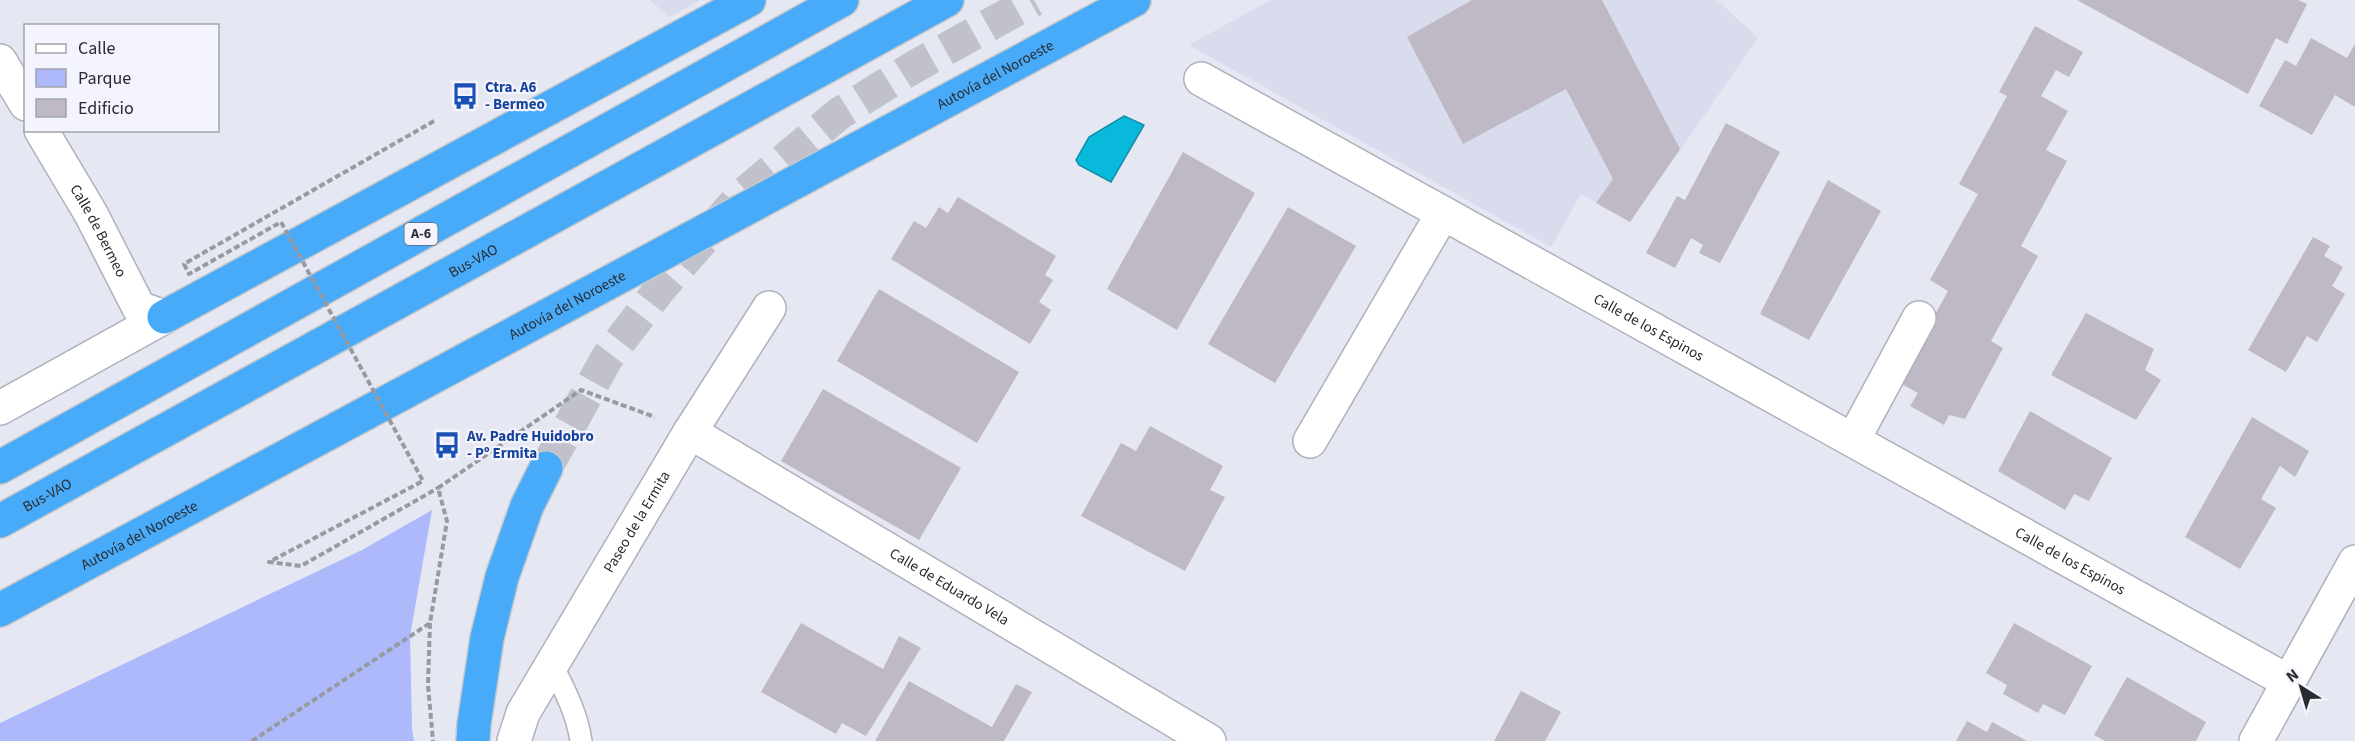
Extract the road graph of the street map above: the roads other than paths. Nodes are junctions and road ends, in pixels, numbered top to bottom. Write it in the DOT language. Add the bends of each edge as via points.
graph roads {
  1 [pos="749,0"];
  2 [pos="842,0"];
  3 [pos="947,0"];
  4 [pos="1134,0"];
  5 [pos="0,61"];
  6 [pos="1201,79"];
  7 [pos="24,101"];
  8 [pos="42,132"];
  9 [pos="1443,213"];
  10 [pos="769,308"];
  11 [pos="164,317"];
  12 [pos="1919,318"];
  13 [pos="0,408"];
  14 [pos="690,432"];
  15 [pos="1853,440"];
  16 [pos="1310,441"];
  17 [pos="0,467"];
  18 [pos="546,468"];
  19 [pos="0,521"];
  20 [pos="2355,562"];
  21 [pos="2346,600"];
  22 [pos="0,610"];
  23 [pos="552,665"];
  24 [pos="2289,682"];
  25 [pos="474,741"];
  26 [pos="514,741"];
  27 [pos="581,741"];
  28 [pos="1209,741"];
  29 [pos="2256,741"];
  1 -- 11 [label="highway"];
  2 -- 17 [label="highway, A-6"];
  3 -- 19 [label="highway, Bus-VAO"];
  4 -- 22 [label="highway, Autovía del Noroeste"];
  5 -- 7 [label="street"];
  6 -- 9 [label="street, Calle de los Espinos"];
  8 -- 11 [label="street, Calle de Bermeo" via="91,213 139,308"];
  9 -- 15 [label="street, Calle de los Espinos"];
  9 -- 16 [label="street"];
  10 -- 14 [label="street, Paseo de la Ermita"];
  11 -- 13 [label="street"];
  12 -- 15 [label="street"];
  14 -- 23 [label="street, Paseo de la Ermita"];
  14 -- 28 [label="street, Calle de Eduardo Vela"];
  15 -- 24 [label="street, Calle de los Espinos"];
  18 -- 25 [label="highway" via="527,506 495,602 475,713"];
  20 -- 21 [label="street"];
  21 -- 24 [label="street"];
  23 -- 26 [label="street, Paseo de la Ermita" via="523,712"];
  23 -- 27 [label="lane" via="569,699"];
  24 -- 29 [label="street"];
}
